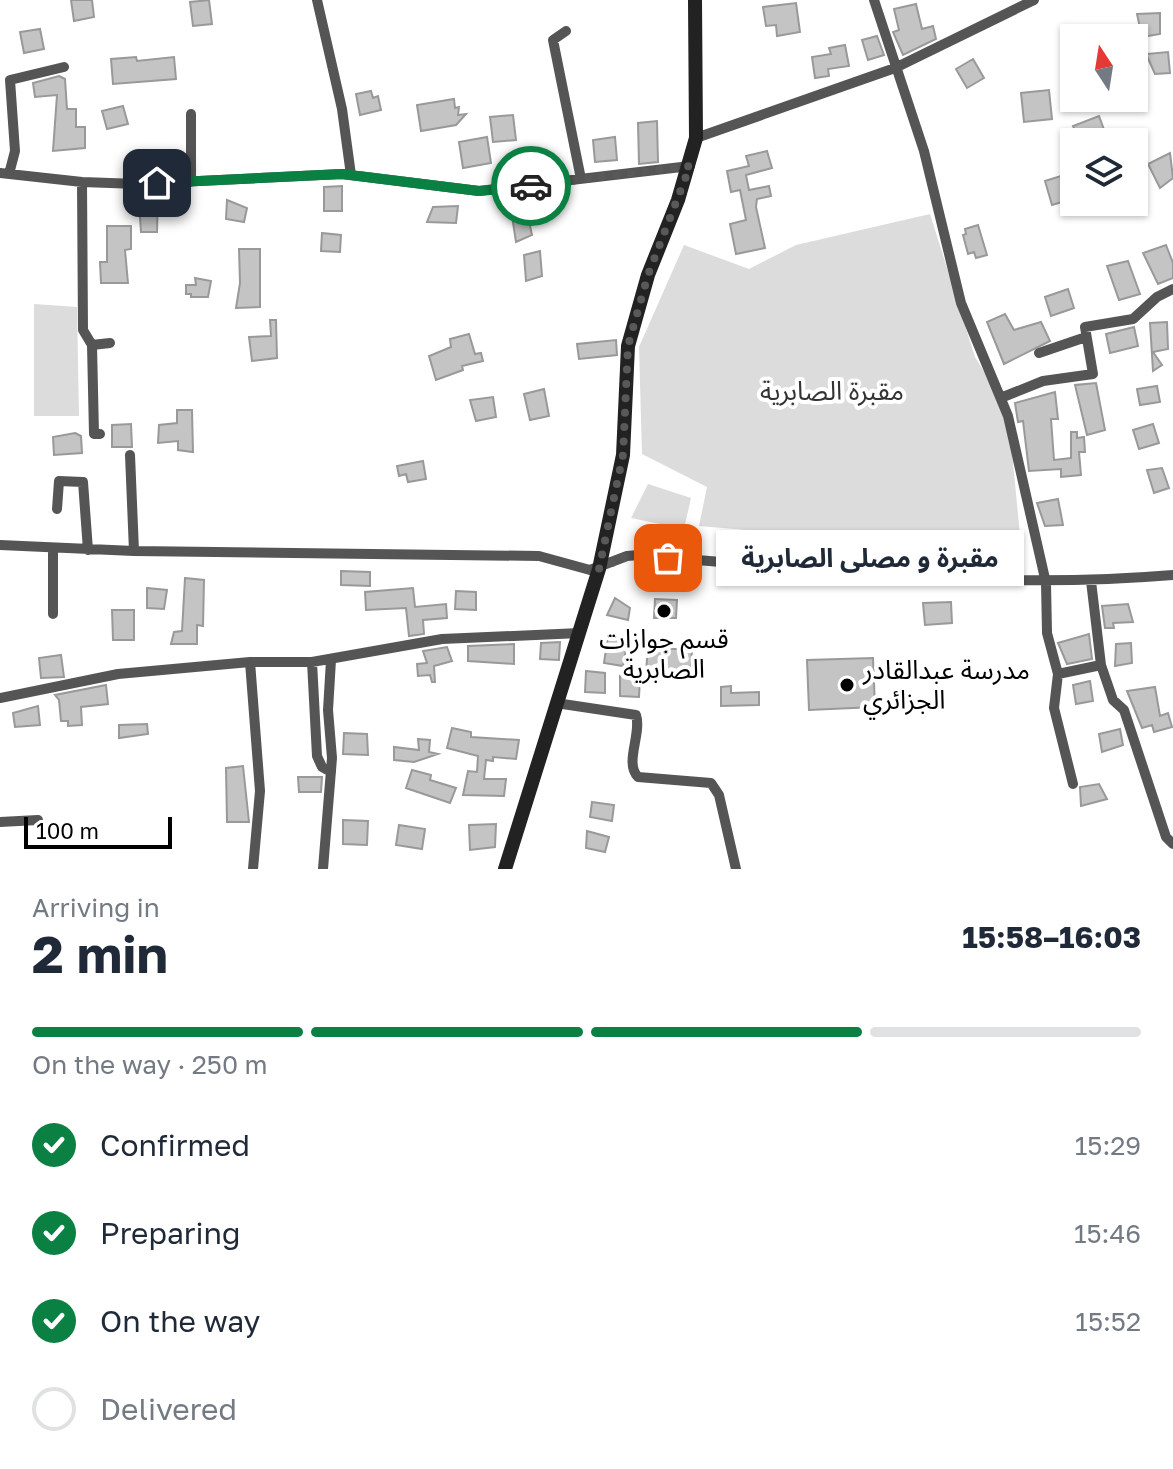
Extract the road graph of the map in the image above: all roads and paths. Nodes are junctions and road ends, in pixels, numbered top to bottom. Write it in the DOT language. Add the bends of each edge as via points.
graph roads {
  1 [pos="317,0"];
  2 [pos="695,0"];
  3 [pos="874,0"];
  4 [pos="1034,0"];
  5 [pos="566,31"];
  6 [pos="64,67"];
  7 [pos="895,68"];
  8 [pos="191,114"];
  9 [pos="696,138"];
  10 [pos="690,166"];
  11 [pos="4,174"];
  12 [pos="351,175"];
  13 [pos="581,179"];
  14 [pos="82,182"];
  15 [pos="191,182"];
  16 [pos="1173,289"];
  17 [pos="1086,337"];
  18 [pos="110,343"];
  19 [pos="92,345"];
  20 [pos="1039,353"];
  21 [pos="1003,397"];
  22 [pos="100,434"];
  23 [pos="130,455"];
  24 [pos="57,509"];
  25 [pos="0,545"];
  26 [pos="53,548"];
  27 [pos="88,550"];
  28 [pos="134,551"];
  29 [pos="599,569"];
  30 [pos="1173,575"];
  31 [pos="1091,581"];
  32 [pos="1046,583"];
  33 [pos="53,614"];
  34 [pos="580,633"];
  35 [pos="331,660"];
  36 [pos="250,662"];
  37 [pos="312,662"];
  38 [pos="1101,665"];
  39 [pos="1058,674"];
  40 [pos="0,698"];
  41 [pos="556,703"];
  42 [pos="331,772"];
  43 [pos="1073,784"];
  44 [pos="38,820"];
  45 [pos="0,822"];
  46 [pos="1173,844"];
  47 [pos="253,869"];
  48 [pos="323,869"];
  49 [pos="505,869"];
  50 [pos="736,869"];
  1 -- 12 [label="street"];
  2 -- 9 [label="street"];
  3 -- 7 [label="street"];
  4 -- 7 [label="street"];
  5 -- 13 [label="street" via="553,40"];
  6 -- 11 [label="street" via="10,80 15,151"];
  7 -- 9 [label="street"];
  7 -- 21 [label="street" via="924,151 961,303"];
  8 -- 15 [label="street"];
  9 -- 10 [label="street"];
  10 -- 13 [label="street"];
  10 -- 29 [label="street" via="648,275 628,346 623,455"];
  11 -- 14 [label="street"];
  12 -- 13 [label="street" via="479,191"];
  12 -- 15 [label="street"];
  14 -- 15 [label="street"];
  14 -- 19 [label="street" via="83,330"];
  16 -- 17 [label="street" via="1126,322 1086,326"];
  17 -- 20 [label="street"];
  17 -- 21 [label="street" via="1093,374 1043,381"];
  18 -- 19 [label="street"];
  19 -- 22 [label="street" via="94,434"];
  21 -- 32 [label="street"];
  23 -- 28 [label="street"];
  24 -- 27 [label="street" via="59,481 83,482"];
  25 -- 26 [label="street"];
  26 -- 27 [label="street"];
  26 -- 33 [label="street"];
  27 -- 28 [label="street"];
  28 -- 29 [label="street" via="539,556"];
  29 -- 32 [label="street" via="639,555"];
  29 -- 34 [label="street"];
  30 -- 31 [label="street"];
  31 -- 32 [label="street"];
  31 -- 38 [label="street"];
  32 -- 39 [label="street" via="1047,633"];
  34 -- 35 [label="street" via="442,639"];
  34 -- 41 [label="street"];
  35 -- 37 [label="street"];
  35 -- 42 [label="street"];
  36 -- 37 [label="street"];
  36 -- 40 [label="street" via="118,674"];
  36 -- 47 [label="street" via="260,791"];
  37 -- 42 [label="street" via="317,756"];
  38 -- 39 [label="street"];
  38 -- 46 [label="street" via="1113,700 1124,710 1166,837"];
  39 -- 43 [label="street" via="1054,708"];
  41 -- 49 [label="street"];
  41 -- 50 [label="street" via="636,715 632,768 638,777 711,783 719,795"];
  42 -- 48 [label="street"];
  44 -- 45 [label="street"];
}
